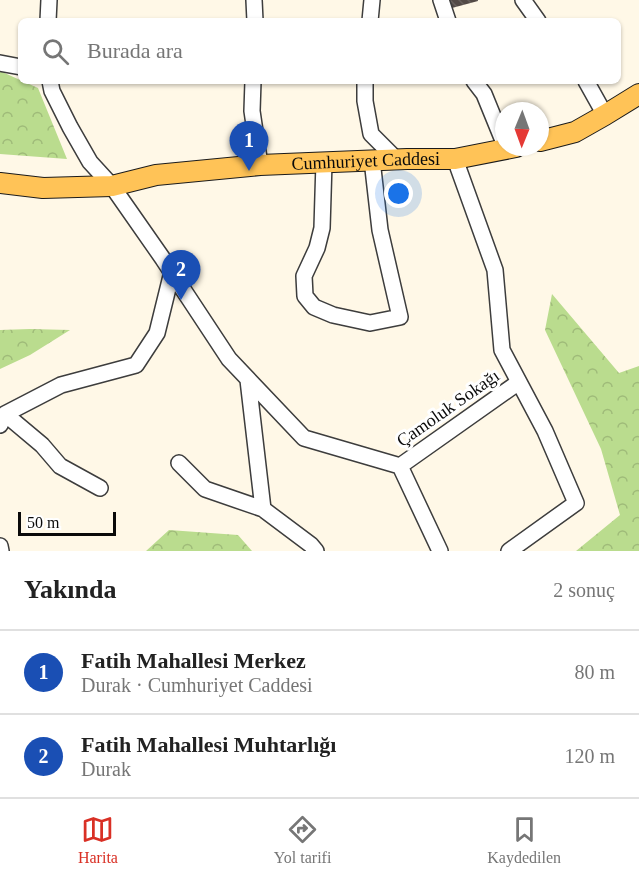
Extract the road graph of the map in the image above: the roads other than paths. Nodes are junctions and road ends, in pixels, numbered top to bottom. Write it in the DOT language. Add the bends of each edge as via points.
graph roads {
  1 [pos="49,0"];
  2 [pos="254,0"];
  3 [pos="372,0"];
  4 [pos="441,0"];
  5 [pos="523,0"];
  6 [pos="48,18"];
  7 [pos="255,18"];
  8 [pos="370,18"];
  9 [pos="447,18"];
  10 [pos="536,18"];
  11 [pos="0,63"];
  12 [pos="18,66"];
  13 [pos="51,84"];
  14 [pos="254,84"];
  15 [pos="365,84"];
  16 [pos="476,84"];
  17 [pos="588,84"];
  18 [pos="639,94"];
  19 [pos="605,115"];
  20 [pos="495,118"];
  21 [pos="549,139"];
  22 [pos="495,150"];
  23 [pos="455,159"];
  24 [pos="372,160"];
  25 [pos="397,160"];
  26 [pos="324,162"];
  27 [pos="260,165"];
  28 [pos="0,183"];
  29 [pos="112,186"];
  30 [pos="171,272"];
  31 [pos="248,380"];
  32 [pos="519,382"];
  33 [pos="2,420"];
  34 [pos="179,463"];
  35 [pos="400,466"];
  36 [pos="99,488"];
  37 [pos="263,508"];
  38 [pos="0,546"];
  39 [pos="1,551"];
  40 [pos="316,551"];
  41 [pos="440,551"];
  42 [pos="509,551"];
  1 -- 6 [label="street"];
  2 -- 7 [label="street"];
  3 -- 8 [label="street"];
  4 -- 9 [label="street"];
  5 -- 10 [label="street"];
  11 -- 12 [label="street"];
  13 -- 29 [label="street" via="90,162"];
  14 -- 27 [label="street" via="252,111"];
  15 -- 25 [label="street" via="370,134"];
  16 -- 20 [label="street"];
  17 -- 19 [label="street"];
  18 -- 19 [label="main road"];
  19 -- 21 [label="main road" via="575,132"];
  22 -- 23 [label="main road, Cumhuriyet Caddesi"];
  23 -- 25 [label="main road, Cumhuriyet Caddesi"];
  23 -- 32 [label="street" via="495,270 502,350"];
  24 -- 25 [label="main road, Cumhuriyet Caddesi"];
  24 -- 26 [label="main road, Cumhuriyet Caddesi"];
  24 -- 26 [label="street" via="381,230 400,317 370,323 333,315 314,307 305,296 304,276 322,228"];
  26 -- 27 [label="main road, Cumhuriyet Caddesi"];
  27 -- 29 [label="main road, Cumhuriyet Caddesi" via="156,176"];
  28 -- 29 [label="main road, Cumhuriyet Caddesi" via="43,188"];
  29 -- 30 [label="street"];
  30 -- 31 [label="street" via="229,359"];
  30 -- 33 [label="street" via="157,333 135,365 61,385"];
  31 -- 35 [label="street" via="304,438"];
  31 -- 37 [label="street"];
  32 -- 35 [label="street, Çamoluk Sokağı"];
  32 -- 42 [label="street" via="576,503"];
  33 -- 36 [label="street" via="42,445 60,466"];
  34 -- 37 [label="street" via="205,489"];
  35 -- 41 [label="street"];
  37 -- 40 [label="street"];
  38 -- 39 [label="street"];
}
